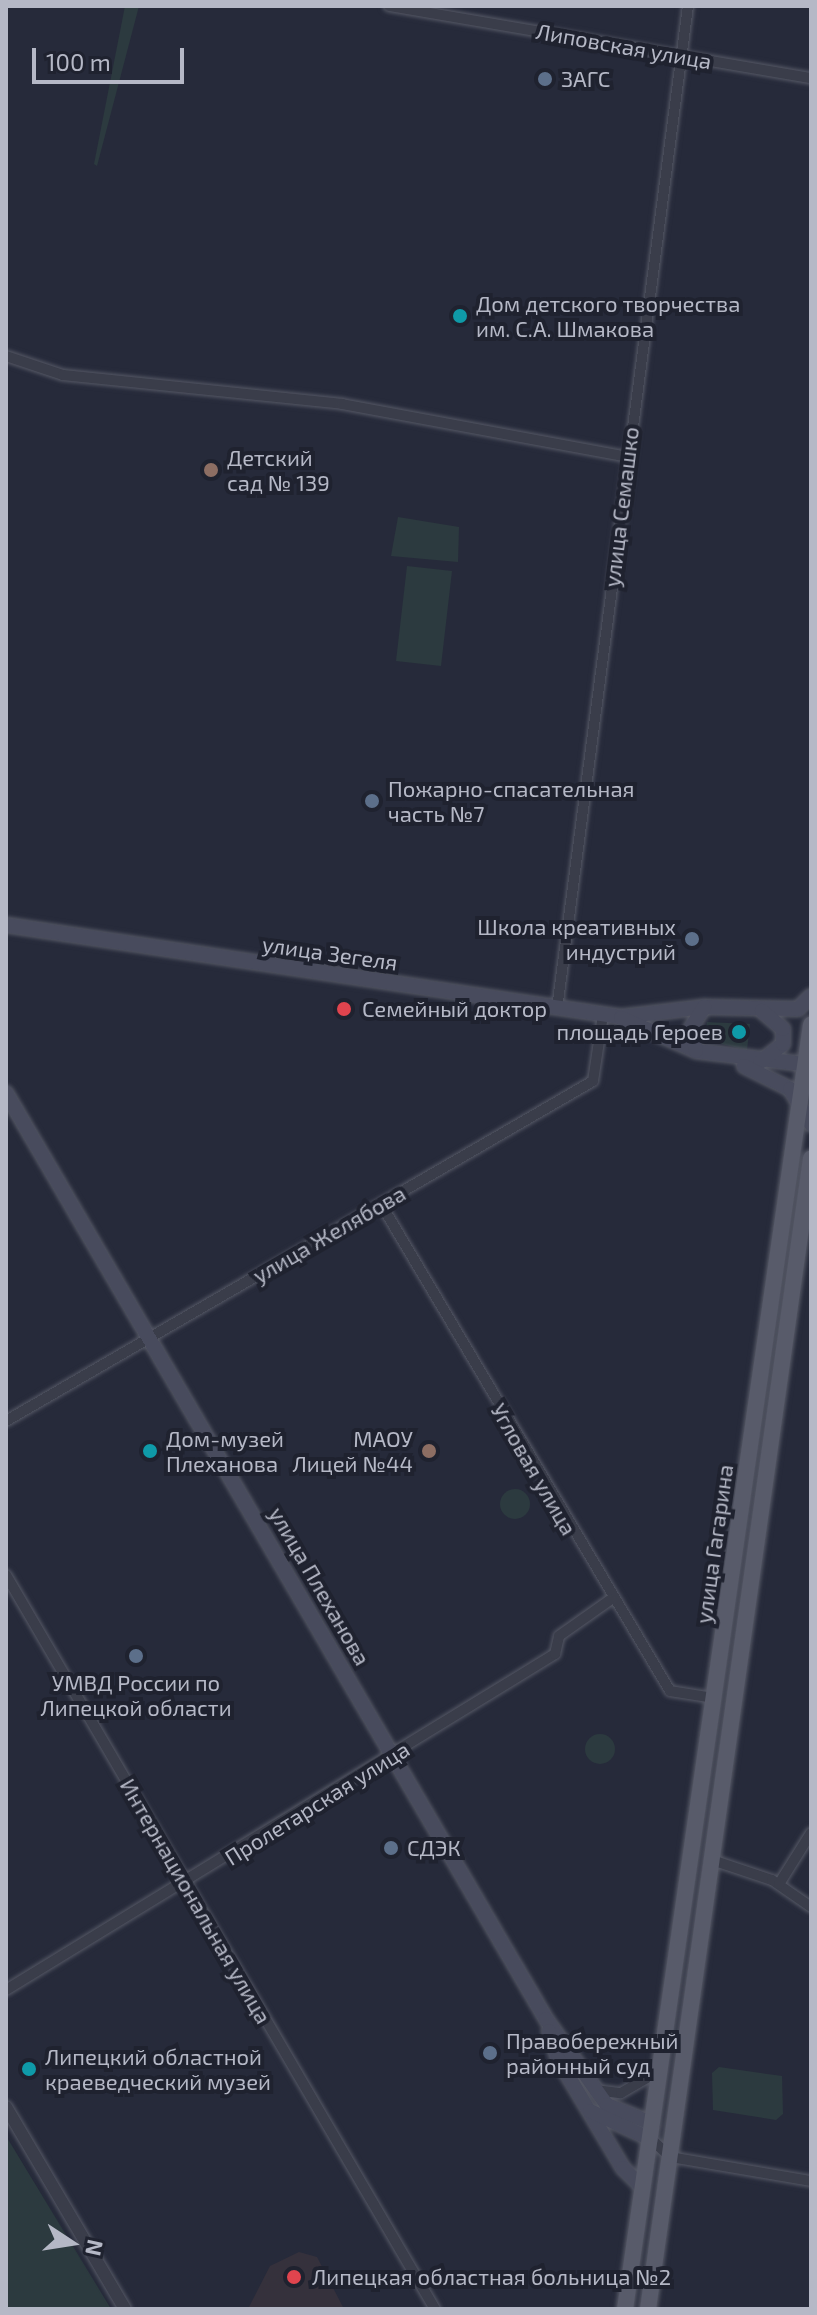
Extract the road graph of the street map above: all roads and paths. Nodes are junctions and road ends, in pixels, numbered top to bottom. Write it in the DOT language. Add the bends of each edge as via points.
graph roads {
  1 [pos="389,6"];
  2 [pos="688,6"];
  3 [pos="681,56"];
  4 [pos="811,78"];
  5 [pos="6,356"];
  6 [pos="628,457"];
  7 [pos="6,925"];
  8 [pos="33,933"];
  9 [pos="6,937"];
  10 [pos="811,996"];
  11 [pos="704,1007"];
  12 [pos="557,1009"];
  13 [pos="761,1010"];
  14 [pos="603,1015"];
  15 [pos="621,1017"];
  16 [pos="811,1024"];
  17 [pos="696,1051"];
  18 [pos="721,1057"];
  19 [pos="758,1062"];
  20 [pos="808,1067"];
  21 [pos="6,1093"];
  22 [pos="800,1102"];
  23 [pos="811,1124"];
  24 [pos="811,1158"];
  25 [pos="381,1204"];
  26 [pos="150,1338"];
  27 [pos="6,1421"];
  28 [pos="6,1575"];
  29 [pos="610,1600"];
  30 [pos="714,1698"];
  31 [pos="394,1755"];
  32 [pos="811,1833"];
  33 [pos="693,1847"];
  34 [pos="712,1860"];
  35 [pos="779,1884"];
  36 [pos="187,1885"];
  37 [pos="811,1907"];
  38 [pos="6,1990"];
  39 [pos="546,2019"];
  40 [pos="661,2070"];
  41 [pos="594,2090"];
  42 [pos="6,2107"];
  43 [pos="676,2108"];
  44 [pos="590,2111"];
  45 [pos="652,2131"];
  46 [pos="670,2157"];
  47 [pos="811,2181"];
  48 [pos="643,2188"];
  49 [pos="125,2309"];
  50 [pos="435,2309"];
  51 [pos="625,2309"];
  52 [pos="648,2309"];
  1 -- 3 [label="street, Липовская улица"];
  2 -- 3 [label="street, улица Семашко"];
  3 -- 4 [label="street, Липовская улица"];
  3 -- 6 [label="street, улица Семашко"];
  5 -- 6 [label="street" via="63,375 342,404"];
  6 -- 12 [label="street, улица Семашко"];
  7 -- 8 [label="main road, улица Зегеля"];
  8 -- 9 [label="main road, улица Зегеля"];
  8 -- 12 [label="main road, улица Зегеля"];
  10 -- 13 [label="main road" via="798,1009"];
  11 -- 13 [label="main road"];
  11 -- 15 [label="main road"];
  11 -- 17 [label="main road" via="691,1028"];
  12 -- 14 [label="main road, улица Зегеля"];
  13 -- 19 [label="main road" via="775,1016 783,1044"];
  14 -- 15 [label="main road, улица Зегеля"];
  14 -- 25 [label="street, улица Желябова" via="593,1081"];
  15 -- 17 [label="main road"];
  16 -- 20 [label="main road, улица Гагарина"];
  17 -- 18 [label="main road"];
  18 -- 19 [label="main road"];
  18 -- 22 [label="main road" via="771,1076"];
  19 -- 20 [label="main road"];
  20 -- 22 [label="main road, улица Гагарина"];
  21 -- 26 [label="main road, улица Плеханова"];
  22 -- 23 [label="main road"];
  22 -- 30 [label="main road, улица Гагарина"];
  24 -- 34 [label="main road, улица Гагарина"];
  25 -- 26 [label="street, улица Желябова"];
  25 -- 29 [label="street, Угловая улица"];
  26 -- 27 [label="street, улица Желябова"];
  26 -- 31 [label="main road, улица Плеханова"];
  28 -- 36 [label="street, Интернациональная улица"];
  29 -- 30 [label="street, Угловая улица" via="670,1691"];
  29 -- 31 [label="street, Пролетарская улица" via="559,1636 555,1654"];
  30 -- 33 [label="main road, улица Гагарина"];
  31 -- 36 [label="street, Пролетарская улица"];
  31 -- 39 [label="main road, улица Плеханова"];
  32 -- 35 [label="street"];
  33 -- 34 [label="main road"];
  33 -- 40 [label="main road, улица Гагарина"];
  34 -- 35 [label="street"];
  34 -- 43 [label="main road, улица Гагарина"];
  35 -- 37 [label="street"];
  36 -- 38 [label="street, Пролетарская улица"];
  36 -- 50 [label="street, Интернациональная улица"];
  39 -- 41 [label="main road, улица Плеханова"];
  39 -- 44 [label="main road, улица Плеханова" via="558,2059"];
  40 -- 41 [label="street" via="642,2087"];
  40 -- 45 [label="main road, улица Гагарина"];
  41 -- 45 [label="main road, улица Плеханова" via="607,2105"];
  42 -- 49 [label="street"];
  43 -- 45 [label="main road"];
  43 -- 46 [label="main road, улица Гагарина"];
  44 -- 45 [label="main road"];
  44 -- 48 [label="main road, улица Плеханова" via="630,2179"];
  45 -- 46 [label="main road"];
  45 -- 48 [label="main road, улица Гагарина"];
  46 -- 47 [label="street"];
  46 -- 52 [label="main road, улица Гагарина"];
  48 -- 51 [label="main road, улица Гагарина"];
}
